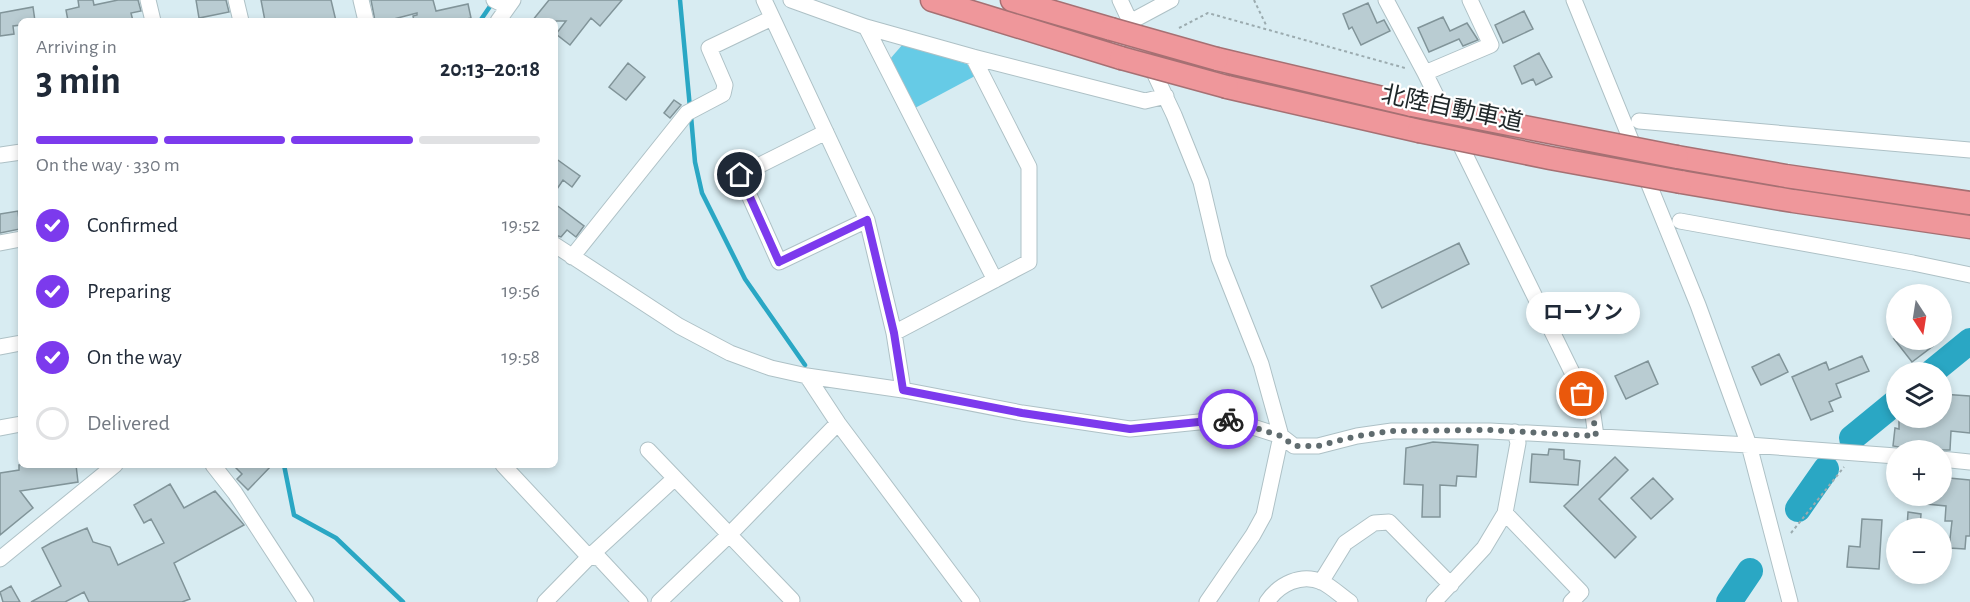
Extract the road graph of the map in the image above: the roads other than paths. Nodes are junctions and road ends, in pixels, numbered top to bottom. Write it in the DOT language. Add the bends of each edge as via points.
graph roads {
  1 [pos="148,0"];
  2 [pos="236,0"];
  3 [pos="361,0"];
  4 [pos="494,0"];
  5 [pos="764,0"];
  6 [pos="791,0"];
  7 [pos="932,0"];
  8 [pos="1012,0"];
  9 [pos="1120,0"];
  10 [pos="1171,0"];
  11 [pos="1386,0"];
  12 [pos="1470,0"];
  13 [pos="1574,0"];
  14 [pos="510,4"];
  15 [pos="152,18"];
  16 [pos="237,18"];
  17 [pos="365,18"];
  18 [pos="500,18"];
  19 [pos="772,18"];
  20 [pos="1121,26"];
  21 [pos="866,27"];
  22 [pos="973,57"];
  23 [pos="1425,74"];
  24 [pos="1166,96"];
  25 [pos="1640,121"];
  26 [pos="826,132"];
  27 [pos="1970,150"];
  28 [pos="18,152"];
  29 [pos="0,155"];
  30 [pos="1970,203"];
  31 [pos="867,220"];
  32 [pos="1680,221"];
  33 [pos="1970,227"];
  34 [pos="18,240"];
  35 [pos="0,243"];
  36 [pos="558,247"];
  37 [pos="572,257"];
  38 [pos="1970,275"];
  39 [pos="995,280"];
  40 [pos="894,333"];
  41 [pos="18,344"];
  42 [pos="0,347"];
  43 [pos="807,376"];
  44 [pos="903,390"];
  45 [pos="838,423"];
  46 [pos="18,425"];
  47 [pos="0,428"];
  48 [pos="1515,432"];
  49 [pos="1281,436"];
  50 [pos="1596,436"];
  51 [pos="1749,445"];
  52 [pos="648,450"];
  53 [pos="1886,455"];
  54 [pos="1952,460"];
  55 [pos="1970,462"];
  56 [pos="111,468"];
  57 [pos="215,468"];
  58 [pos="506,468"];
  59 [pos="675,478"];
  60 [pos="1505,513"];
  61 [pos="730,534"];
  62 [pos="589,557"];
  63 [pos="0,559"];
  64 [pos="1321,582"];
  65 [pos="1451,585"];
  66 [pos="792,601"];
  67 [pos="306,602"];
  68 [pos="545,602"];
  69 [pos="640,602"];
  70 [pos="659,602"];
  71 [pos="972,602"];
  72 [pos="1207,602"];
  73 [pos="1267,602"];
  74 [pos="1350,602"];
  75 [pos="1434,602"];
  76 [pos="1571,602"];
  77 [pos="1790,602"];
  1 -- 15 [label="street"];
  2 -- 16 [label="street"];
  3 -- 17 [label="street"];
  4 -- 14 [label="street"];
  5 -- 19 [label="street"];
  6 -- 21 [label="street"];
  7 -- 33 [label="highway, 北陸自動車道, bridge" via="1227,87 1419,131 1681,182"];
  8 -- 20 [label="highway, 北陸自動車道"];
  9 -- 20 [label="street"];
  10 -- 20 [label="street"];
  11 -- 23 [label="street"];
  12 -- 23 [label="street" via="1491,45"];
  13 -- 51 [label="street" via="1698,305"];
  14 -- 18 [label="street"];
  19 -- 26 [label="street"];
  19 -- 37 [label="street" via="709,48 725,85 723,94 687,114"];
  20 -- 24 [label="street"];
  20 -- 30 [label="highway, 北陸自動車道, bridge" via="1218,59 1412,105 1677,157"];
  21 -- 22 [label="street"];
  21 -- 39 [label="street"];
  22 -- 24 [label="street" via="1145,101"];
  22 -- 39 [label="street" via="1029,166 1029,262"];
  23 -- 50 [label="street" via="1593,415"];
  24 -- 49 [label="street" via="1201,182 1219,258 1262,364"];
  25 -- 27 [label="street"];
  26 -- 31 [label="street"];
  26 -- 31 [label="street" via="740,175 779,262"];
  28 -- 29 [label="street"];
  31 -- 40 [label="street"];
  32 -- 38 [label="street"];
  34 -- 35 [label="street"];
  36 -- 37 [label="street"];
  37 -- 43 [label="street" via="679,326 730,353"];
  39 -- 40 [label="street"];
  40 -- 44 [label="street"];
  41 -- 42 [label="street"];
  43 -- 44 [label="street"];
  43 -- 45 [label="street"];
  44 -- 49 [label="street" via="1130,429 1228,419"];
  45 -- 61 [label="street"];
  45 -- 71 [label="street"];
  46 -- 47 [label="street"];
  48 -- 49 [label="street" via="1392,431 1318,446 1294,446"];
  48 -- 50 [label="street"];
  48 -- 60 [label="street" via="1518,443"];
  49 -- 72 [label="street" via="1264,515"];
  50 -- 51 [label="street"];
  51 -- 53 [label="street"];
  51 -- 77 [label="street"];
  52 -- 59 [label="street"];
  54 -- 55 [label="street"];
  56 -- 63 [label="street"];
  57 -- 67 [label="street"];
  58 -- 62 [label="street"];
  59 -- 61 [label="street"];
  59 -- 62 [label="street"];
  60 -- 65 [label="street" via="1484,549"];
  60 -- 76 [label="street" via="1581,592"];
  61 -- 66 [label="street"];
  61 -- 70 [label="street"];
  62 -- 68 [label="street"];
  62 -- 69 [label="street" via="599,558"];
  64 -- 65 [label="street" via="1345,543 1374,523 1389,522"];
  64 -- 73 [label="street" via="1289,582"];
  64 -- 74 [label="street"];
  65 -- 75 [label="street"];
}
